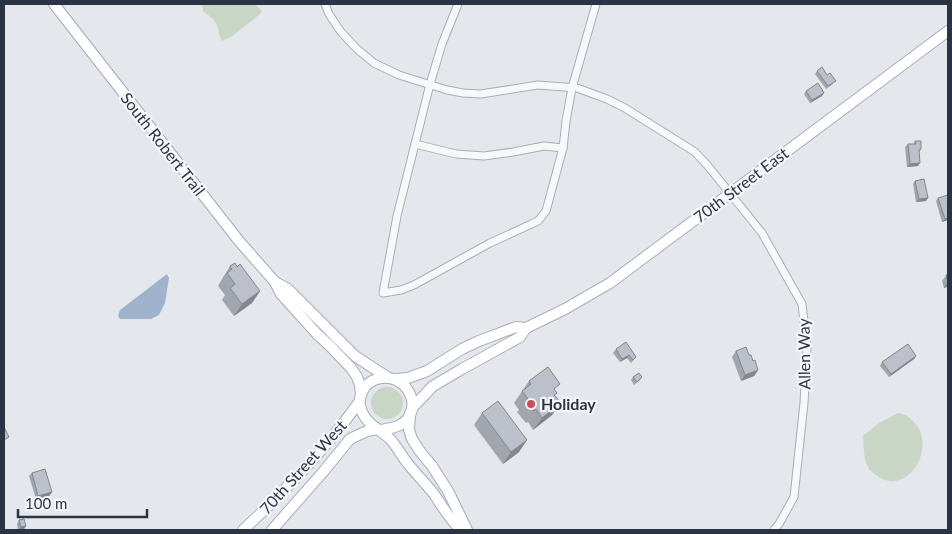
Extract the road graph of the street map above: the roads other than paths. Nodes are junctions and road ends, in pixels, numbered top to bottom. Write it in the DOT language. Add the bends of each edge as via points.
graph roads {
  1 [pos="54,4"];
  2 [pos="325,4"];
  3 [pos="458,4"];
  4 [pos="596,4"];
  5 [pos="948,31"];
  6 [pos="430,84"];
  7 [pos="572,88"];
  8 [pos="414,144"];
  9 [pos="563,148"];
  10 [pos="731,193"];
  11 [pos="275,282"];
  12 [pos="526,328"];
  13 [pos="391,378"];
  14 [pos="360,398"];
  15 [pos="411,411"];
  16 [pos="379,430"];
  17 [pos="244,530"];
  18 [pos="272,530"];
  19 [pos="461,530"];
  20 [pos="467,530"];
  21 [pos="774,530"];
  1 -- 11 [label="main road, South Robert Trail" via="239,241"];
  2 -- 6 [label="street, Allen Way" via="341,32 374,62 399,75"];
  3 -- 6 [label="street"];
  4 -- 7 [label="street"];
  5 -- 10 [label="main road, 70th Street East"];
  6 -- 7 [label="street, Allen Way" via="481,94 538,85"];
  6 -- 8 [label="street"];
  7 -- 9 [label="street"];
  7 -- 10 [label="street, Allen Way" via="625,108 695,152"];
  8 -- 9 [label="street" via="456,154 484,156 544,146"];
  8 -- 9 [label="street" via="396,216 383,292 414,285 538,221 546,211"];
  10 -- 12 [label="main road, 70th Street East" via="610,283"];
  10 -- 21 [label="street, Allen Way" via="762,233 802,304 807,348 794,497"];
  11 -- 13 [label="main road, South Robert Trail" via="288,288 355,356"];
  11 -- 14 [label="main road, South Robert Trail" via="300,316 351,368 360,385"];
  12 -- 13 [label="main road, 70th Street East" via="516,327 479,341 427,371 408,378"];
  12 -- 15 [label="main road, 70th Street East" via="520,337 434,386"];
  13 -- 14 [label="main road" via="370,382"];
  13 -- 15 [label="main road" via="409,390"];
  14 -- 16 [label="main road" via="364,416"];
  14 -- 17 [label="main road, 70th Street West" via="306,468"];
  15 -- 16 [label="main road" via="399,425"];
  15 -- 20 [label="main road" via="409,430 412,439 448,491"];
  16 -- 18 [label="main road, 70th Street West" via="350,439"];
  16 -- 19 [label="main road" via="394,444"];
}
